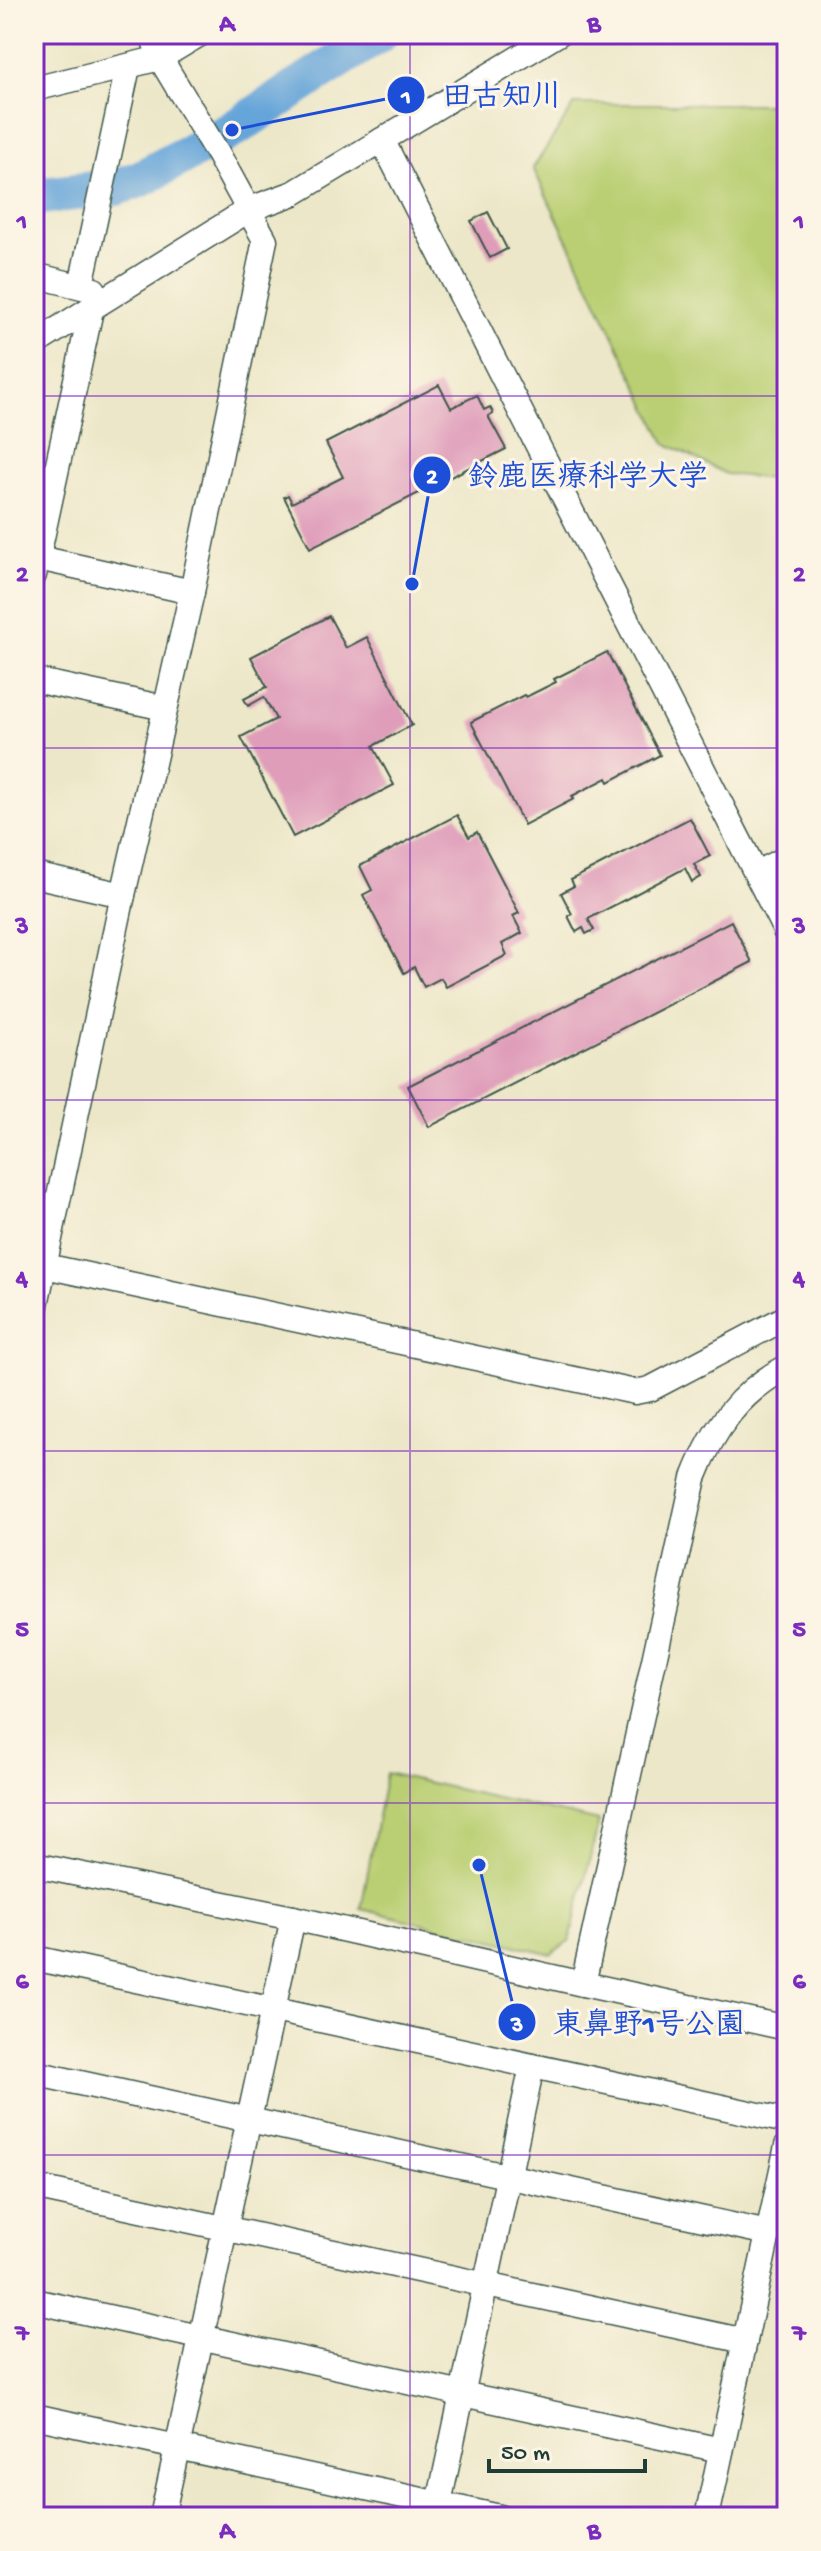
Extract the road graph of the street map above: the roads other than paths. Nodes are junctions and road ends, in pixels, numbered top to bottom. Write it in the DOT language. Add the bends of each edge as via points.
graph roads {
  1 [pos="152,34"];
  2 [pos="200,34"];
  3 [pos="558,34"];
  4 [pos="160,58"];
  5 [pos="128,67"];
  6 [pos="34,89"];
  7 [pos="382,140"];
  8 [pos="250,209"];
  9 [pos="34,275"];
  10 [pos="81,285"];
  11 [pos="101,303"];
  12 [pos="34,344"];
  13 [pos="35,563"];
  14 [pos="192,592"];
  15 [pos="34,680"];
  16 [pos="165,708"];
  17 [pos="787,858"];
  18 [pos="756,874"];
  19 [pos="34,875"];
  20 [pos="123,895"];
  21 [pos="787,934"];
  22 [pos="45,1266"];
  23 [pos="34,1314"];
  24 [pos="787,1317"];
  25 [pos="787,1367"];
  26 [pos="34,1865"];
  27 [pos="293,1918"];
  28 [pos="34,1958"];
  29 [pos="583,1984"];
  30 [pos="273,2009"];
  31 [pos="787,2028"];
  32 [pos="532,2066"];
  33 [pos="34,2073"];
  34 [pos="248,2119"];
  35 [pos="787,2121"];
  36 [pos="786,2161"];
  37 [pos="508,2175"];
  38 [pos="34,2187"];
  39 [pos="224,2228"];
  40 [pos="768,2233"];
  41 [pos="487,2285"];
  42 [pos="34,2301"];
  43 [pos="200,2337"];
  44 [pos="745,2341"];
  45 [pos="461,2395"];
  46 [pos="34,2416"];
  47 [pos="177,2448"];
  48 [pos="721,2450"];
  49 [pos="439,2503"];
  50 [pos="162,2517"];
  51 [pos="500,2517"];
  52 [pos="707,2517"];
  1 -- 4 [label="street"];
  2 -- 4 [label="street"];
  3 -- 7 [label="street"];
  4 -- 5 [label="street"];
  4 -- 8 [label="street"];
  5 -- 6 [label="street"];
  5 -- 10 [label="street"];
  7 -- 8 [label="street" via="294,193"];
  7 -- 18 [label="street"];
  8 -- 11 [label="street"];
  8 -- 14 [label="street" via="265,240"];
  9 -- 10 [label="street"];
  10 -- 11 [label="street"];
  11 -- 12 [label="street"];
  11 -- 13 [label="street"];
  13 -- 14 [label="street"];
  14 -- 16 [label="street"];
  15 -- 16 [label="street"];
  16 -- 20 [label="street"];
  17 -- 18 [label="street"];
  18 -- 21 [label="street"];
  19 -- 20 [label="street"];
  20 -- 22 [label="street"];
  22 -- 23 [label="street"];
  22 -- 24 [label="street" via="635,1392"];
  25 -- 29 [label="street" via="728,1413 694,1478"];
  26 -- 27 [label="street"];
  27 -- 29 [label="street"];
  27 -- 30 [label="street"];
  28 -- 30 [label="street"];
  29 -- 31 [label="street"];
  30 -- 32 [label="street"];
  30 -- 34 [label="street"];
  32 -- 35 [label="street"];
  32 -- 37 [label="street"];
  33 -- 34 [label="street"];
  34 -- 37 [label="street"];
  34 -- 39 [label="street"];
  36 -- 40 [label="street"];
  37 -- 40 [label="street"];
  37 -- 41 [label="street"];
  38 -- 39 [label="street"];
  39 -- 41 [label="street"];
  39 -- 43 [label="street"];
  40 -- 44 [label="street"];
  41 -- 44 [label="street"];
  41 -- 45 [label="street"];
  42 -- 43 [label="street"];
  43 -- 45 [label="street"];
  43 -- 47 [label="street"];
  44 -- 48 [label="street"];
  45 -- 48 [label="street"];
  45 -- 49 [label="street"];
  46 -- 47 [label="street"];
  47 -- 49 [label="street"];
  47 -- 50 [label="street"];
  48 -- 52 [label="street"];
  49 -- 51 [label="street"];
}
